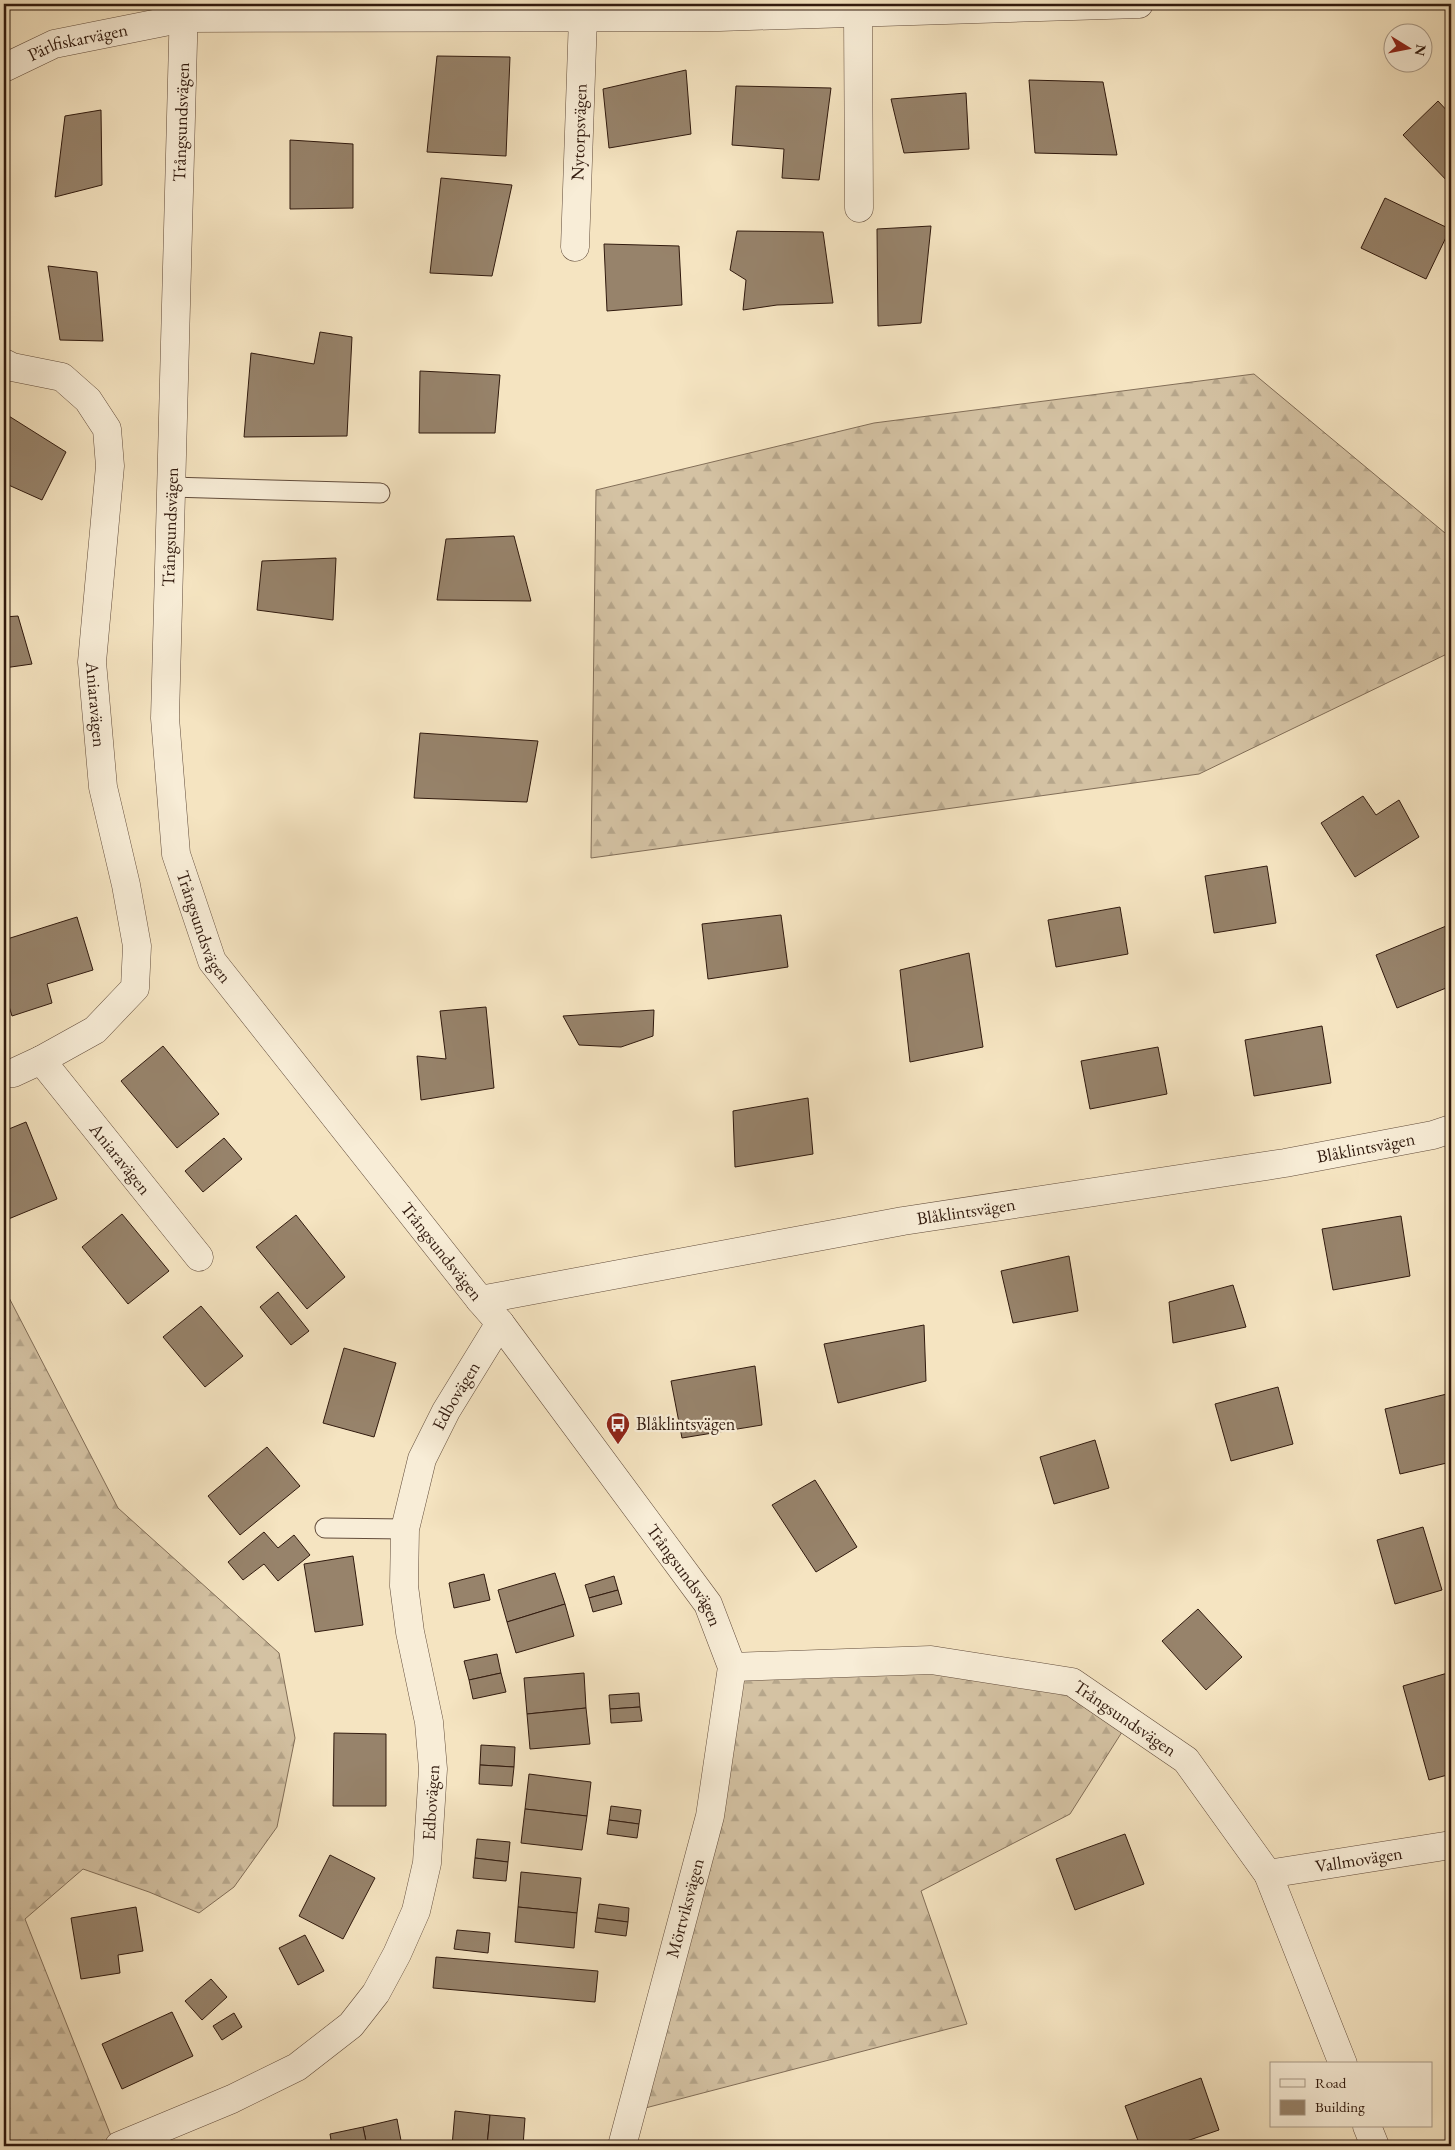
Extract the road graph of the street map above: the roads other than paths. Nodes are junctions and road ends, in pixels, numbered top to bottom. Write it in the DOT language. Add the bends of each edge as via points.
graph roads {
  1 [pos="1096,4"];
  2 [pos="1139,4"];
  3 [pos="719,10"];
  4 [pos="184,11"];
  5 [pos="385,11"];
  6 [pos="858,13"];
  7 [pos="583,17"];
  8 [pos="4,68"];
  9 [pos="859,208"];
  10 [pos="574,247"];
  11 [pos="4,362"];
  12 [pos="171,487"];
  13 [pos="380,493"];
  14 [pos="41,1060"];
  15 [pos="4,1074"];
  16 [pos="1451,1129"];
  17 [pos="199,1257"];
  18 [pos="480,1300"];
  19 [pos="500,1323"];
  20 [pos="325,1528"];
  21 [pos="405,1529"];
  22 [pos="732,1667"];
  23 [pos="1451,1845"];
  24 [pos="1268,1874"];
  25 [pos="1342,2062"];
  26 [pos="1369,2128"];
  27 [pos="119,2146"];
  28 [pos="622,2146"];
  29 [pos="1375,2146"];
  1 -- 2 [label="street"];
  1 -- 6 [label="street"];
  3 -- 6 [label="street"];
  3 -- 7 [label="street"];
  4 -- 5 [label="street"];
  4 -- 8 [label="street, Pärlfiskarvägen" via="54,44"];
  4 -- 12 [label="street, Trångsundsvägen"];
  5 -- 7 [label="street"];
  6 -- 9 [label="street"];
  7 -- 10 [label="street, Nytorpsvägen"];
  11 -- 14 [label="street, Aniaravägen" via="12,367 62,378 88,400 107,429 110,466 92,662 103,787 137,946 135,988 95,1030"];
  12 -- 13 [label="lane"];
  12 -- 18 [label="street, Trångsundsvägen" via="165,718 176,854 212,961"];
  14 -- 15 [label="street, Aniaravägen"];
  14 -- 17 [label="street, Aniaravägen"];
  16 -- 18 [label="street, Blåklintsvägen" via="1285,1163 903,1220"];
  18 -- 19 [label="street, Trångsundsvägen"];
  19 -- 21 [label="street, Edbovägen" via="446,1411 422,1459"];
  19 -- 22 [label="street, Trångsundsvägen" via="708,1604"];
  20 -- 21 [label="lane"];
  21 -- 27 [label="street, Edbovägen" via="404,1586 429,1722 433,1769 427,1863 416,1911 397,1954 376,1993 351,2025 297,2066 232,2099"];
  22 -- 24 [label="street, Trångsundsvägen" via="931,1660 1072,1682 1186,1760"];
  22 -- 28 [label="street, Mörtviksvägen" via="710,1816"];
  23 -- 24 [label="street, Vallmovägen"];
  24 -- 25 [label="street, Trångsundsvägen"];
  26 -- 29 [label="street"];
}
